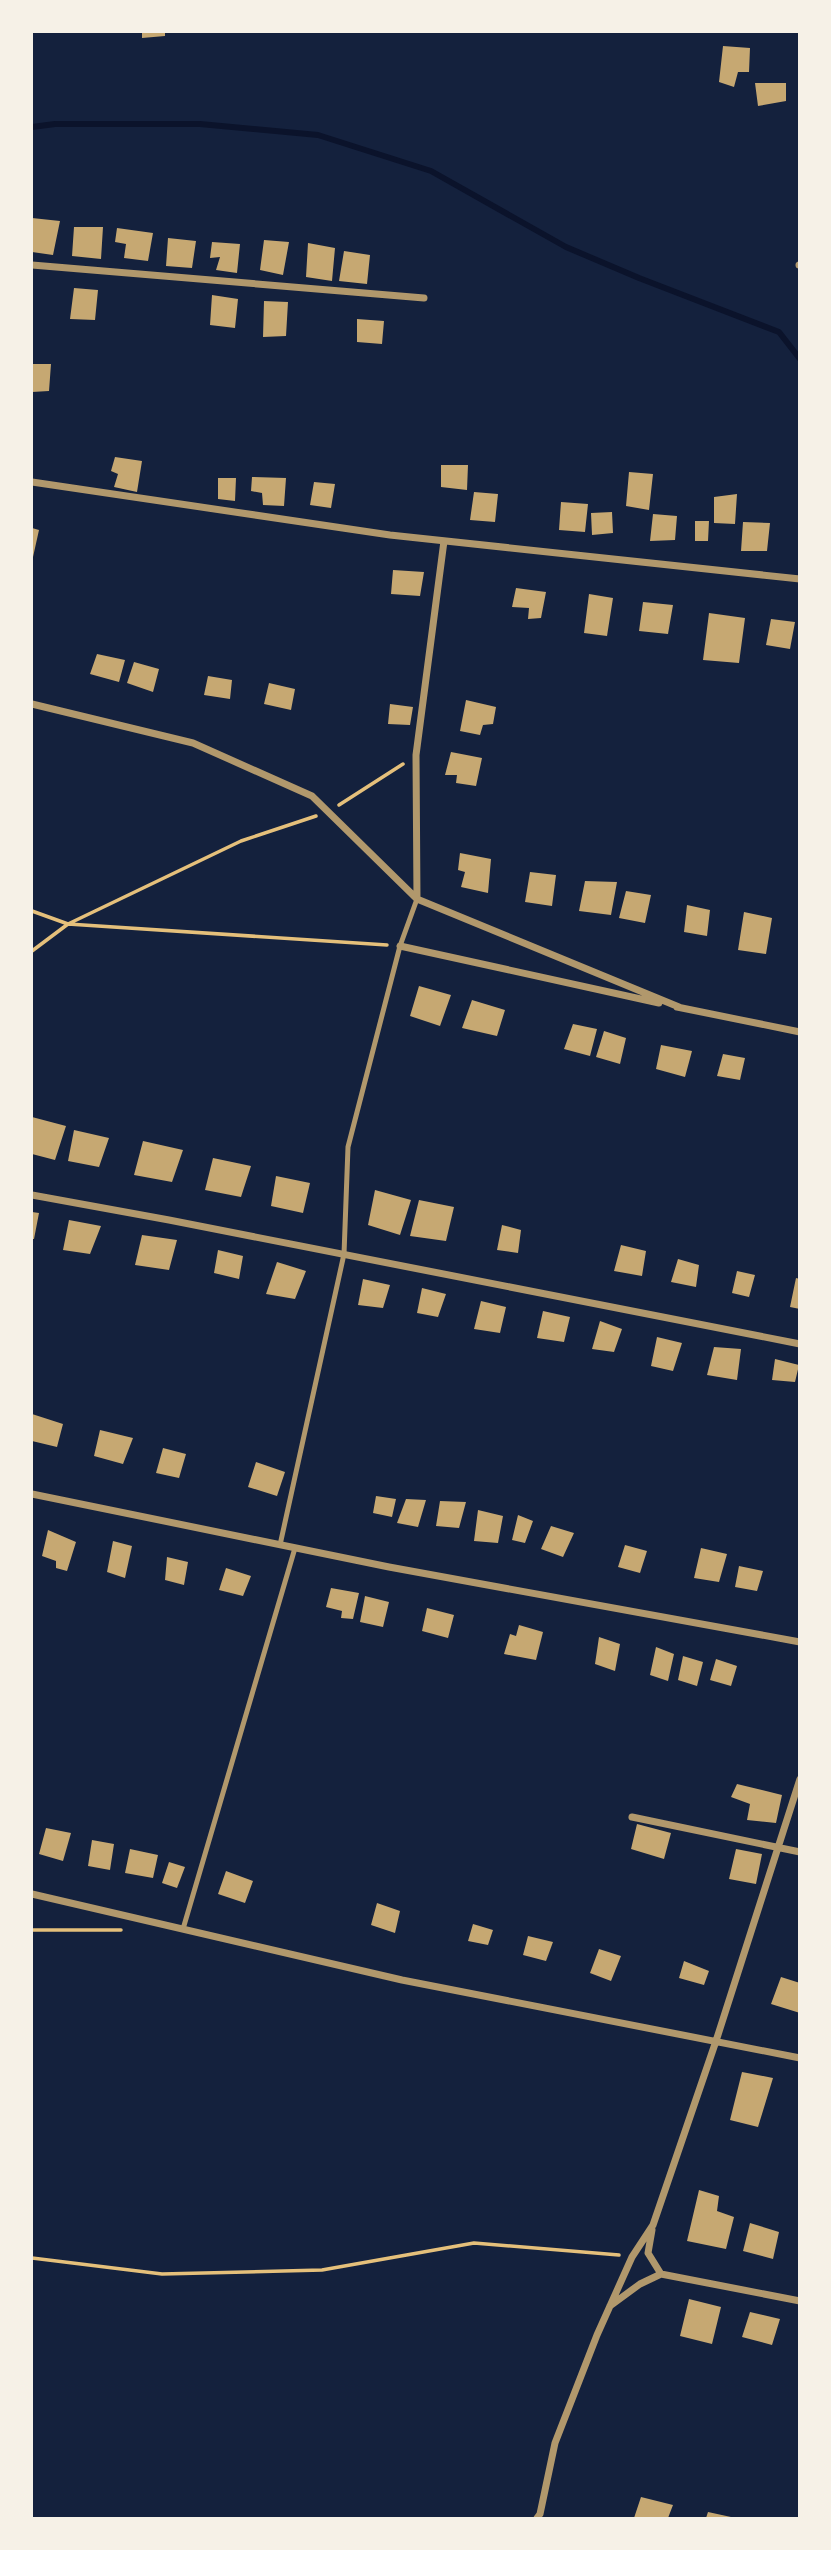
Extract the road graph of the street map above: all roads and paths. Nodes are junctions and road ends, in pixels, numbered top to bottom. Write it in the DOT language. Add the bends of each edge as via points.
graph roads {
  1 [pos="32,265"];
  2 [pos="424,298"];
  3 [pos="32,482"];
  4 [pos="444,541"];
  5 [pos="800,579"];
  6 [pos="32,704"];
  7 [pos="416,755"];
  8 [pos="328,812"];
  9 [pos="417,899"];
  10 [pos="32,911"];
  11 [pos="68,923"];
  12 [pos="400,946"];
  13 [pos="32,951"];
  14 [pos="679,1007"];
  15 [pos="800,1032"];
  16 [pos="32,1195"];
  17 [pos="344,1254"];
  18 [pos="800,1344"];
  19 [pos="32,1494"];
  20 [pos="280,1545"];
  21 [pos="295,1548"];
  22 [pos="800,1642"];
  23 [pos="800,1779"];
  24 [pos="632,1817"];
  25 [pos="778,1848"];
  26 [pos="800,1852"];
  27 [pos="32,1894"];
  28 [pos="183,1929"];
  29 [pos="32,1930"];
  30 [pos="128,1930"];
  31 [pos="716,2041"];
  32 [pos="800,2058"];
  33 [pos="653,2225"];
  34 [pos="632,2256"];
  35 [pos="32,2258"];
  36 [pos="661,2274"];
  37 [pos="800,2301"];
  38 [pos="610,2306"];
  39 [pos="540,2517"];
  1 -- 2 [label="street"];
  3 -- 4 [label="street"];
  4 -- 5 [label="street"];
  4 -- 7 [label="street"];
  6 -- 8 [label="street" via="193,743 312,796"];
  7 -- 8 [label="path"];
  7 -- 9 [label="street"];
  8 -- 9 [label="street"];
  8 -- 11 [label="path" via="241,841"];
  9 -- 12 [label="lane"];
  9 -- 14 [label="street"];
  10 -- 11 [label="path"];
  11 -- 12 [label="path"];
  11 -- 13 [label="path"];
  12 -- 14 [label="street"];
  12 -- 17 [label="lane" via="348,1147"];
  14 -- 15 [label="street"];
  16 -- 17 [label="street"];
  17 -- 18 [label="street"];
  17 -- 20 [label="lane"];
  19 -- 20 [label="street"];
  20 -- 21 [label="street"];
  21 -- 22 [label="street"];
  21 -- 28 [label="lane"];
  23 -- 25 [label="street"];
  24 -- 25 [label="street"];
  25 -- 26 [label="street"];
  25 -- 31 [label="street"];
  27 -- 28 [label="street"];
  28 -- 31 [label="street" via="402,1980"];
  29 -- 30 [label="path"];
  31 -- 32 [label="street"];
  31 -- 33 [label="street"];
  33 -- 34 [label="street"];
  33 -- 36 [label="street" via="649,2253"];
  34 -- 35 [label="path" via="474,2243 322,2270 162,2274"];
  34 -- 38 [label="street"];
  36 -- 37 [label="street"];
  36 -- 38 [label="street"];
  38 -- 39 [label="street" via="555,2443"];
}
